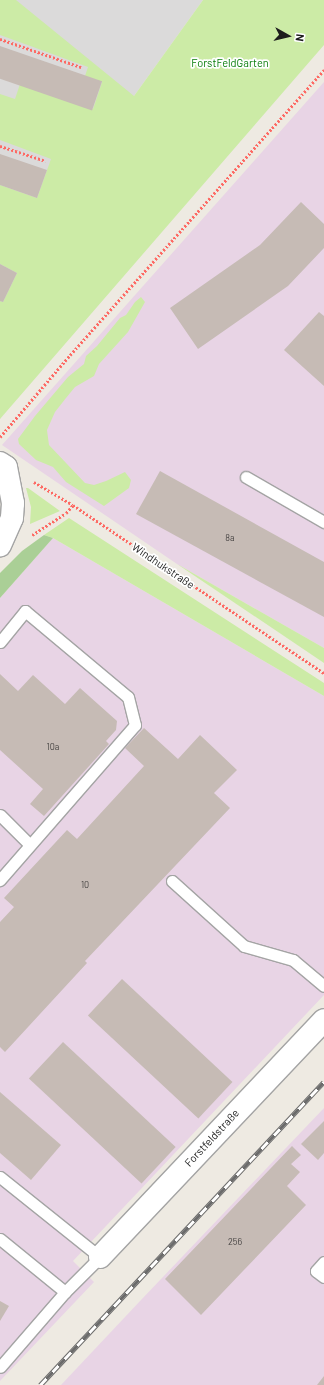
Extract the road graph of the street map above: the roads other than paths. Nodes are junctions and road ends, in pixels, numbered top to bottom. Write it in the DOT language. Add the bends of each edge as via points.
graph roads {
  1 [pos="3,465"];
  2 [pos="246,477"];
  3 [pos="324,522"];
  4 [pos="1,543"];
  5 [pos="0,642"];
  6 [pos="0,815"];
  7 [pos="30,845"];
  8 [pos="0,880"];
  9 [pos="172,881"];
  10 [pos="324,986"];
  11 [pos="324,1020"];
  12 [pos="0,1177"];
  13 [pos="0,1239"];
  14 [pos="100,1257"];
  15 [pos="324,1262"];
  16 [pos="324,1278"];
  17 [pos="65,1292"];
  18 [pos="0,1367"];
  1 -- 4 [label="street" via="13,503 12,518"];
  2 -- 3 [label="lane"];
  5 -- 7 [label="lane" via="25,611 128,697 135,725"];
  6 -- 7 [label="lane"];
  7 -- 8 [label="lane"];
  9 -- 10 [label="lane" via="244,946 293,960"];
  11 -- 14 [label="street, Forstfeldstraße"];
  12 -- 14 [label="lane"];
  13 -- 17 [label="lane"];
  14 -- 17 [label="lane"];
  15 -- 16 [label="lane" via="316,1271"];
  17 -- 18 [label="lane"];
}
